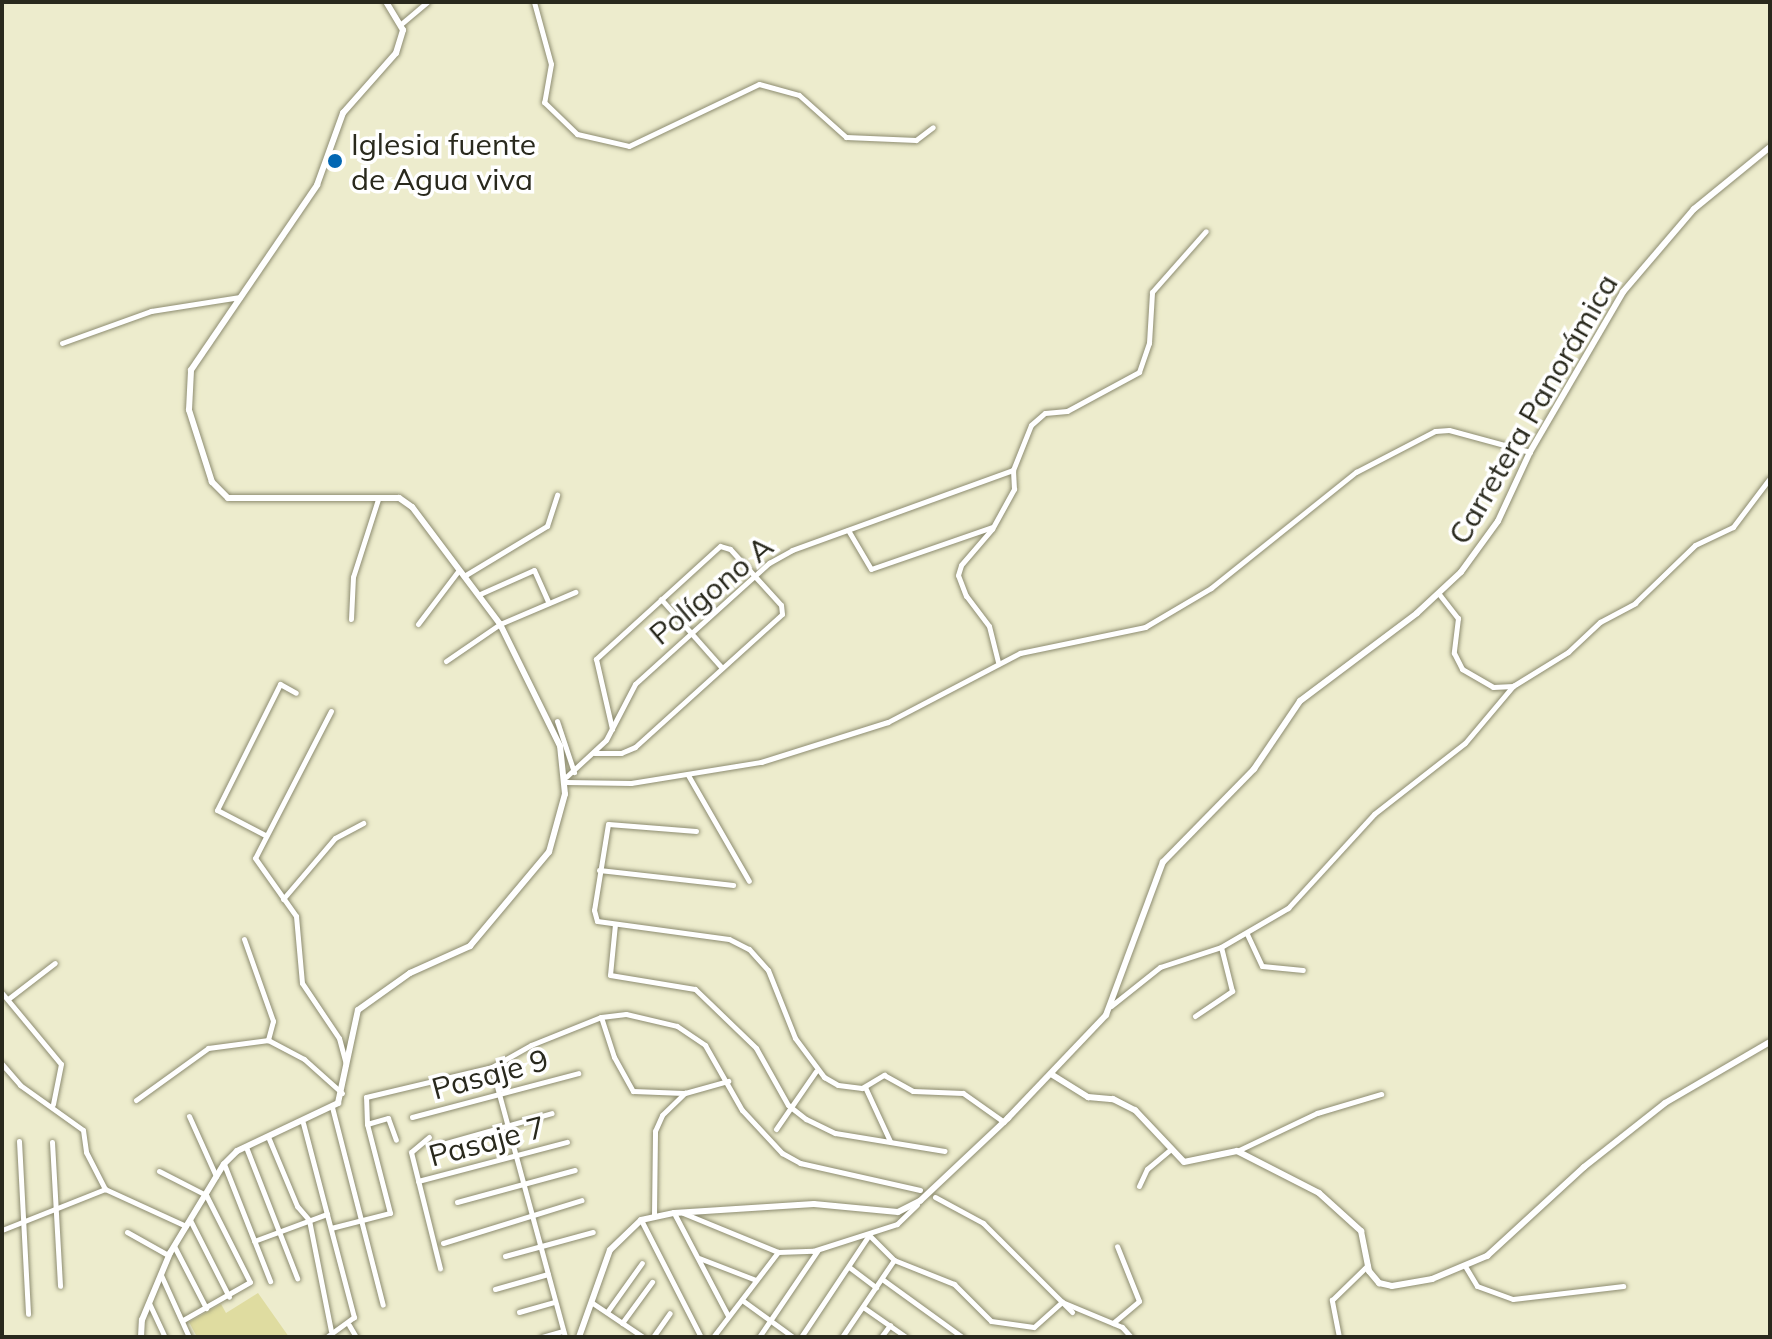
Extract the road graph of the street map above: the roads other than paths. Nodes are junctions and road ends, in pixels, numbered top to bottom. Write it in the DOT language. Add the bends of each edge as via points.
graph roads {
  1 [pos="386,2"];
  2 [pos="427,2"];
  3 [pos="534,2"];
  4 [pos="401,24"];
  5 [pos="933,127"];
  6 [pos="1770,147"];
  7 [pos="1206,231"];
  8 [pos="240,297"];
  9 [pos="62,343"];
  10 [pos="1530,452"];
  11 [pos="1013,470"];
  12 [pos="1770,478"];
  13 [pos="557,495"];
  14 [pos="378,499"];
  15 [pos="994,526"];
  16 [pos="847,530"];
  17 [pos="462,573"];
  18 [pos="754,577"];
  19 [pos="575,592"];
  20 [pos="480,594"];
  21 [pos="1439,594"];
  22 [pos="661,599"];
  23 [pos="549,603"];
  24 [pos="351,619"];
  25 [pos="418,624"];
  26 [pos="500,624"];
  27 [pos="692,632"];
  28 [pos="446,661"];
  29 [pos="998,662"];
  30 [pos="722,668"];
  31 [pos="1513,686"];
  32 [pos="296,693"];
  33 [pos="331,711"];
  34 [pos="557,721"];
  35 [pos="612,729"];
  36 [pos="594,753"];
  37 [pos="574,773"];
  38 [pos="688,775"];
  39 [pos="566,780"];
  40 [pos="363,823"];
  41 [pos="696,831"];
  42 [pos="265,835"];
  43 [pos="599,870"];
  44 [pos="749,881"];
  45 [pos="733,885"];
  46 [pos="283,899"];
  47 [pos="615,924"];
  48 [pos="1247,934"];
  49 [pos="244,939"];
  50 [pos="1221,947"];
  51 [pos="55,963"];
  52 [pos="1303,970"];
  53 [pos="2,993"];
  54 [pos="8,999"];
  55 [pos="1111,1006"];
  56 [pos="1195,1016"];
  57 [pos="601,1017"];
  58 [pos="268,1040"];
  59 [pos="1770,1042"];
  60 [pos="2,1064"];
  61 [pos="346,1065"];
  62 [pos="492,1067"];
  63 [pos="816,1071"];
  64 [pos="578,1073"];
  65 [pos="1051,1074"];
  66 [pos="729,1081"];
  67 [pos="865,1087"];
  68 [pos="343,1093"];
  69 [pos="685,1093"];
  70 [pos="1381,1094"];
  71 [pos="500,1097"];
  72 [pos="136,1100"];
  73 [pos="53,1104"];
  74 [pos="332,1107"];
  75 [pos="792,1109"];
  76 [pos="552,1113"];
  77 [pos="189,1116"];
  78 [pos="412,1117"];
  79 [pos="1004,1122"];
  80 [pos="303,1123"];
  81 [pos="367,1124"];
  82 [pos="508,1126"];
  83 [pos="776,1129"];
  84 [pos="429,1137"];
  85 [pos="269,1139"];
  86 [pos="396,1140"];
  87 [pos="19,1141"];
  88 [pos="890,1141"];
  89 [pos="52,1142"];
  90 [pos="567,1142"];
  91 [pos="439,1145"];
  92 [pos="246,1147"];
  93 [pos="1171,1149"];
  94 [pos="945,1151"];
  95 [pos="1237,1151"];
  96 [pos="516,1157"];
  97 [pos="224,1164"];
  98 [pos="575,1170"];
  99 [pos="159,1171"];
  100 [pos="216,1176"];
  101 [pos="418,1181"];
  102 [pos="523,1185"];
  103 [pos="1139,1186"];
  104 [pos="105,1189"];
  105 [pos="920,1190"];
  106 [pos="206,1195"];
  107 [pos="935,1197"];
  108 [pos="582,1200"];
  109 [pos="920,1201"];
  110 [pos="457,1202"];
  111 [pos="55,1208"];
  112 [pos="674,1213"];
  113 [pos="682,1213"];
  114 [pos="327,1214"];
  115 [pos="532,1215"];
  116 [pos="654,1215"];
  117 [pos="309,1220"];
  118 [pos="641,1220"];
  119 [pos="23,1221"];
  120 [pos="362,1222"];
  121 [pos="188,1223"];
  122 [pos="331,1228"];
  123 [pos="2,1230"];
  124 [pos="279,1231"];
  125 [pos="127,1232"];
  126 [pos="593,1232"];
  127 [pos="869,1235"];
  128 [pos="254,1241"];
  129 [pos="443,1243"];
  130 [pos="174,1246"];
  131 [pos="1117,1246"];
  132 [pos="540,1247"];
  133 [pos="818,1250"];
  134 [pos="778,1252"];
  135 [pos="168,1255"];
  136 [pos="505,1256"];
  137 [pos="699,1258"];
  138 [pos="894,1260"];
  139 [pos="642,1263"];
  140 [pos="1368,1265"];
  141 [pos="1465,1266"];
  142 [pos="849,1267"];
  143 [pos="440,1268"];
  144 [pos="160,1274"];
  145 [pos="548,1274"];
  146 [pos="297,1278"];
  147 [pos="882,1279"];
  148 [pos="756,1280"];
  149 [pos="270,1281"];
  150 [pos="652,1282"];
  151 [pos="60,1286"];
  152 [pos="1623,1286"];
  153 [pos="876,1287"];
  154 [pos="495,1289"];
  155 [pos="229,1297"];
  156 [pos="742,1300"];
  157 [pos="148,1302"];
  158 [pos="555,1302"];
  159 [pos="591,1302"];
  160 [pos="1062,1302"];
  161 [pos="383,1305"];
  162 [pos="863,1307"];
  163 [pos="206,1308"];
  164 [pos="519,1312"];
  165 [pos="607,1312"];
  166 [pos="1072,1312"];
  167 [pos="670,1313"];
  168 [pos="28,1314"];
  169 [pos="728,1316"];
  170 [pos="183,1320"];
  171 [pos="771,1321"];
  172 [pos="622,1323"];
  173 [pos="1113,1323"];
  174 [pos="349,1325"];
  175 [pos="890,1325"];
  176 [pos="331,1331"];
  177 [pos="564,1334"];
  178 [pos="582,1336"];
  179 [pos="141,1337"];
  180 [pos="165,1337"];
  181 [pos="189,1337"];
  182 [pos="326,1337"];
  183 [pos="356,1337"];
  184 [pos="542,1337"];
  185 [pos="643,1337"];
  186 [pos="653,1337"];
  187 [pos="701,1337"];
  188 [pos="713,1337"];
  189 [pos="759,1337"];
  190 [pos="793,1337"];
  191 [pos="801,1337"];
  192 [pos="842,1337"];
  193 [pos="881,1337"];
  194 [pos="906,1337"];
  195 [pos="962,1337"];
  196 [pos="1131,1337"];
  197 [pos="1339,1337"];
  1 -- 4 [label="street"];
  2 -- 4 [label="street"];
  3 -- 5 [label="street" via="551,64 544,102 577,134 629,146 759,84 799,95 846,137 916,140"];
  4 -- 8 [label="street" via="396,53 343,113 317,185"];
  6 -- 10 [label="street, Carretera Panorámica" via="1707,196 1631,281"];
  7 -- 11 [label="street" via="1152,292 1149,343 1139,372 1067,411 1045,413 1031,425"];
  8 -- 9 [label="street" via="151,311"];
  8 -- 14 [label="street" via="188,383 192,424 215,487 233,500"];
  10 -- 21 [label="street, Carretera Panorámica" via="1498,521"];
  10 -- 29 [label="street" via="1435,431 1356,472 1211,588 1145,627 1059,641"];
  11 -- 15 [label="street" via="1014,489"];
  11 -- 16 [label="street, Polígono A"];
  12 -- 31 [label="street" via="1733,527 1695,545 1635,603"];
  13 -- 17 [label="street" via="547,526"];
  14 -- 17 [label="street" via="407,502"];
  14 -- 24 [label="street" via="353,577"];
  15 -- 16 [label="street" via="871,569"];
  15 -- 29 [label="street" via="958,575 966,596 989,626"];
  16 -- 18 [label="street, Polígono A" via="792,550"];
  17 -- 20 [label="street"];
  17 -- 25 [label="street"];
  18 -- 22 [label="street" via="730,549 720,546"];
  18 -- 27 [label="street, Polígono A"];
  18 -- 30 [label="street" via="781,605 782,614"];
  19 -- 23 [label="street"];
  20 -- 23 [label="street" via="534,570"];
  20 -- 26 [label="street"];
  21 -- 31 [label="street" via="1458,618 1454,653 1462,669 1493,687"];
  21 -- 55 [label="street, Carretera Panorámica" via="1300,701 1254,769 1163,862"];
  22 -- 27 [label="street"];
  22 -- 35 [label="street" via="596,659"];
  23 -- 26 [label="street"];
  26 -- 28 [label="street"];
  26 -- 39 [label="street" via="560,746"];
  27 -- 30 [label="street"];
  27 -- 35 [label="street, Polígono A" via="635,684"];
  29 -- 38 [label="street" via="888,722 761,762"];
  30 -- 36 [label="street" via="635,747"];
  31 -- 48 [label="street" via="1465,743 1374,814 1288,908"];
  32 -- 42 [label="street" via="280,684 217,810"];
  33 -- 42 [label="street"];
  34 -- 37 [label="street"];
  35 -- 36 [label="street, Polígono A"];
  36 -- 37 [label="street, Polígono A"];
  37 -- 39 [label="street, Polígono A"];
  38 -- 39 [label="street" via="631,783"];
  38 -- 44 [label="street"];
  39 -- 61 [label="street" via="552,846 534,872 470,946 410,973 362,1005 353,1022"];
  40 -- 46 [label="street" via="335,838"];
  41 -- 43 [label="street" via="608,824"];
  42 -- 46 [label="street" via="255,863"];
  43 -- 45 [label="street"];
  43 -- 47 [label="street" via="594,916"];
  46 -- 61 [label="street" via="299,925 302,983 339,1038"];
  47 -- 63 [label="street" via="706,934 749,949 772,977 795,1038"];
  47 -- 75 [label="street" via="610,975 695,989 756,1048"];
  48 -- 50 [label="street"];
  48 -- 52 [label="street" via="1262,966"];
  49 -- 58 [label="street" via="273,1021"];
  50 -- 55 [label="street" via="1160,967"];
  50 -- 56 [label="street" via="1232,991"];
  51 -- 54 [label="street"];
  53 -- 54 [label="street"];
  54 -- 73 [label="street" via="61,1064"];
  55 -- 65 [label="street, Carretera Panorámica"];
  57 -- 62 [label="street"];
  57 -- 66 [label="street" via="626,1014 677,1026 705,1045"];
  57 -- 69 [label="street" via="633,1091"];
  58 -- 68 [label="street" via="304,1059"];
  58 -- 72 [label="street" via="208,1048"];
  59 -- 141 [label="street" via="1665,1103 1584,1167 1508,1241"];
  60 -- 73 [label="street" via="20,1085"];
  61 -- 68 [label="street"];
  62 -- 71 [label="street"];
  62 -- 81 [label="street" via="366,1097"];
  63 -- 67 [label="street" via="838,1085"];
  63 -- 75 [label="street"];
  64 -- 71 [label="street, Pasaje 9"];
  65 -- 79 [label="street, Carretera Panorámica"];
  65 -- 93 [label="street" via="1088,1097 1113,1099 1135,1110"];
  66 -- 69 [label="street"];
  66 -- 105 [label="street" via="749,1120 782,1153 800,1163"];
  67 -- 79 [label="street" via="884,1075 913,1091 963,1093"];
  67 -- 88 [label="street"];
  68 -- 74 [label="street"];
  69 -- 116 [label="street" via="662,1115 655,1131"];
  70 -- 95 [label="street" via="1317,1113"];
  71 -- 78 [label="street, Pasaje 9"];
  71 -- 82 [label="street"];
  73 -- 104 [label="street" via="83,1130 86,1152"];
  74 -- 80 [label="street"];
  74 -- 120 [label="street"];
  75 -- 83 [label="street"];
  75 -- 88 [label="street" via="835,1133"];
  76 -- 82 [label="street"];
  77 -- 100 [label="street"];
  79 -- 109 [label="street, Carretera Panorámica"];
  80 -- 85 [label="street"];
  80 -- 114 [label="street"];
  81 -- 86 [label="street" via="388,1118"];
  81 -- 120 [label="street" via="390,1210"];
  82 -- 91 [label="street"];
  82 -- 96 [label="street"];
  84 -- 101 [label="street" via="411,1152"];
  85 -- 92 [label="street"];
  85 -- 117 [label="street" via="297,1206"];
  87 -- 119 [label="street"];
  88 -- 94 [label="street"];
  89 -- 111 [label="street"];
  90 -- 96 [label="street, Pasaje 7"];
  92 -- 97 [label="street"];
  92 -- 124 [label="street"];
  93 -- 95 [label="street" via="1184,1162"];
  93 -- 103 [label="street" via="1147,1169"];
  95 -- 140 [label="street" via="1319,1193 1358,1227"];
  96 -- 101 [label="street, Pasaje 7"];
  96 -- 102 [label="street"];
  97 -- 100 [label="street"];
  97 -- 128 [label="street"];
  98 -- 102 [label="street"];
  99 -- 106 [label="street"];
  100 -- 106 [label="street"];
  101 -- 143 [label="street"];
  102 -- 110 [label="street"];
  102 -- 115 [label="street"];
  104 -- 111 [label="street"];
  104 -- 121 [label="street"];
  106 -- 121 [label="street"];
  106 -- 155 [label="street" via="250,1282"];
  107 -- 160 [label="street" via="983,1223"];
  108 -- 115 [label="street"];
  109 -- 113 [label="street, Carretera Panorámica" via="892,1213 814,1204"];
  109 -- 127 [label="street" via="897,1224"];
  111 -- 119 [label="street"];
  111 -- 151 [label="street"];
  112 -- 113 [label="street, Carretera Panorámica"];
  112 -- 116 [label="street, Carretera Panorámica"];
  112 -- 137 [label="street"];
  113 -- 134 [label="street"];
  114 -- 117 [label="street"];
  114 -- 122 [label="street"];
  115 -- 129 [label="street"];
  115 -- 132 [label="street"];
  116 -- 118 [label="street, Carretera Panorámica"];
  117 -- 124 [label="street"];
  117 -- 176 [label="street"];
  118 -- 159 [label="street" via="610,1250"];
  118 -- 187 [label="street"];
  119 -- 123 [label="street"];
  119 -- 168 [label="street"];
  120 -- 122 [label="street"];
  120 -- 161 [label="street"];
  121 -- 130 [label="street"];
  121 -- 155 [label="street"];
  122 -- 174 [label="street" via="354,1317"];
  124 -- 128 [label="street"];
  124 -- 146 [label="street"];
  125 -- 135 [label="street"];
  126 -- 132 [label="street"];
  127 -- 133 [label="street"];
  127 -- 138 [label="street"];
  127 -- 142 [label="street"];
  128 -- 149 [label="street"];
  130 -- 135 [label="street"];
  130 -- 163 [label="street"];
  131 -- 173 [label="street" via="1139,1301"];
  132 -- 136 [label="street"];
  132 -- 145 [label="street"];
  133 -- 134 [label="street"];
  133 -- 171 [label="street"];
  134 -- 148 [label="street"];
  135 -- 144 [label="street"];
  137 -- 148 [label="street"];
  137 -- 169 [label="street"];
  138 -- 147 [label="street"];
  138 -- 160 [label="street" via="950,1281 991,1321 1012,1328 1034,1327"];
  139 -- 165 [label="street"];
  140 -- 141 [label="street" via="1379,1283 1392,1286"];
  140 -- 197 [label="street" via="1332,1300"];
  141 -- 152 [label="street" via="1477,1286 1513,1299"];
  142 -- 153 [label="street"];
  142 -- 191 [label="street"];
  144 -- 157 [label="street"];
  144 -- 170 [label="street"];
  145 -- 154 [label="street"];
  145 -- 158 [label="street"];
  147 -- 153 [label="street"];
  147 -- 195 [label="street"];
  148 -- 156 [label="street"];
  150 -- 172 [label="street"];
  153 -- 162 [label="street"];
  155 -- 163 [label="street"];
  156 -- 169 [label="street"];
  156 -- 171 [label="street"];
  157 -- 179 [label="street"];
  157 -- 180 [label="street"];
  158 -- 164 [label="street"];
  158 -- 177 [label="street"];
  159 -- 165 [label="street"];
  159 -- 178 [label="street"];
  160 -- 166 [label="street"];
  160 -- 173 [label="street"];
  162 -- 175 [label="street"];
  162 -- 192 [label="street"];
  163 -- 170 [label="street"];
  165 -- 172 [label="street"];
  167 -- 186 [label="street"];
  169 -- 188 [label="street"];
  170 -- 181 [label="street"];
  171 -- 189 [label="street"];
  171 -- 190 [label="street"];
  172 -- 185 [label="street"];
  173 -- 196 [label="street"];
  174 -- 176 [label="street"];
  174 -- 183 [label="street"];
  175 -- 193 [label="street"];
  175 -- 194 [label="street"];
  176 -- 182 [label="street"];
  177 -- 184 [label="street"];
}
